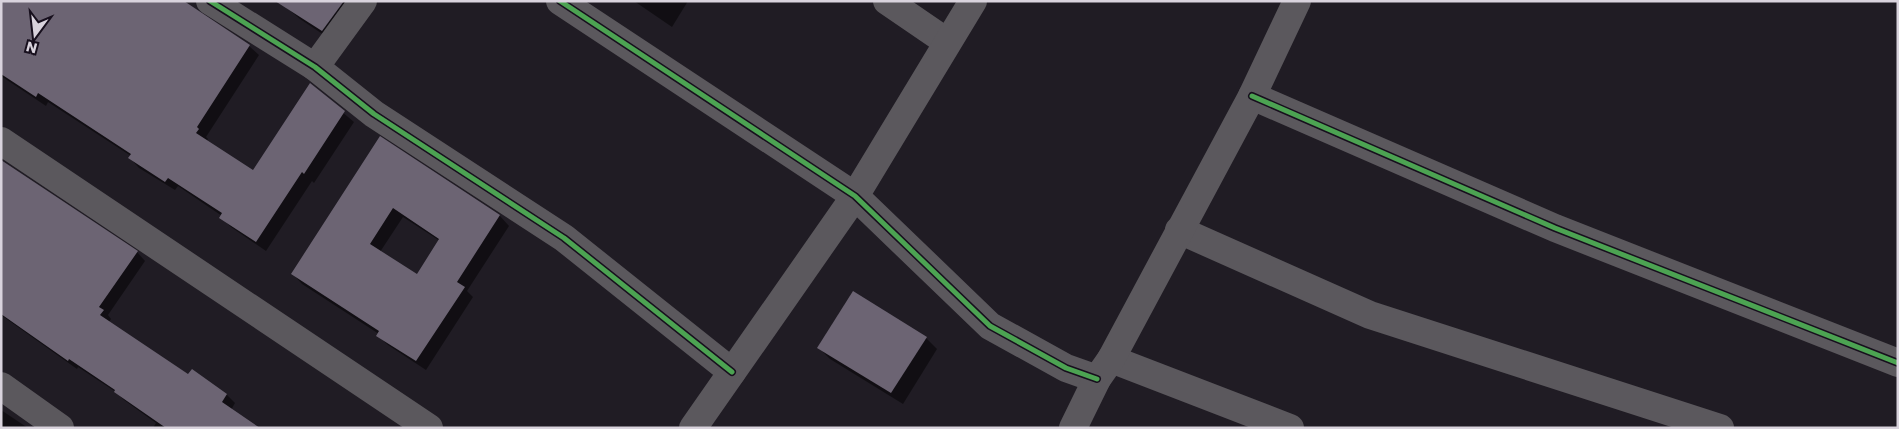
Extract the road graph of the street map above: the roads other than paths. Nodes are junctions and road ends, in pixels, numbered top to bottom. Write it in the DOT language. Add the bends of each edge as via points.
graph roads {
  1 [pos="210,1"];
  2 [pos="364,1"];
  3 [pos="560,1"];
  4 [pos="887,1"];
  5 [pos="973,1"];
  6 [pos="1297,1"];
  7 [pos="947,42"];
  8 [pos="315,67"];
  9 [pos="1252,96"];
  10 [pos="1,141"];
  11 [pos="855,196"];
  12 [pos="1179,230"];
  13 [pos="1898,363"];
  14 [pos="1104,369"];
  15 [pos="732,372"];
  16 [pos="1,386"];
  17 [pos="60,428"];
  18 [pos="429,428"];
  19 [pos="693,428"];
  20 [pos="1073,428"];
  21 [pos="1290,428"];
  22 [pos="1720,428"];
  1 -- 8 [label="street"];
  2 -- 8 [label="street"];
  3 -- 11 [label="street"];
  4 -- 7 [label="street"];
  5 -- 7 [label="street"];
  6 -- 9 [label="street"];
  7 -- 11 [label="street"];
  8 -- 15 [label="street" via="374,114 564,238"];
  9 -- 12 [label="street"];
  9 -- 13 [label="street" via="1555,228"];
  10 -- 18 [label="street"];
  11 -- 14 [label="street" via="990,326 1066,368"];
  11 -- 15 [label="street"];
  12 -- 14 [label="street"];
  12 -- 22 [label="street" via="1370,315"];
  14 -- 20 [label="street"];
  14 -- 21 [label="street"];
  15 -- 19 [label="street"];
  16 -- 17 [label="street"];
}
